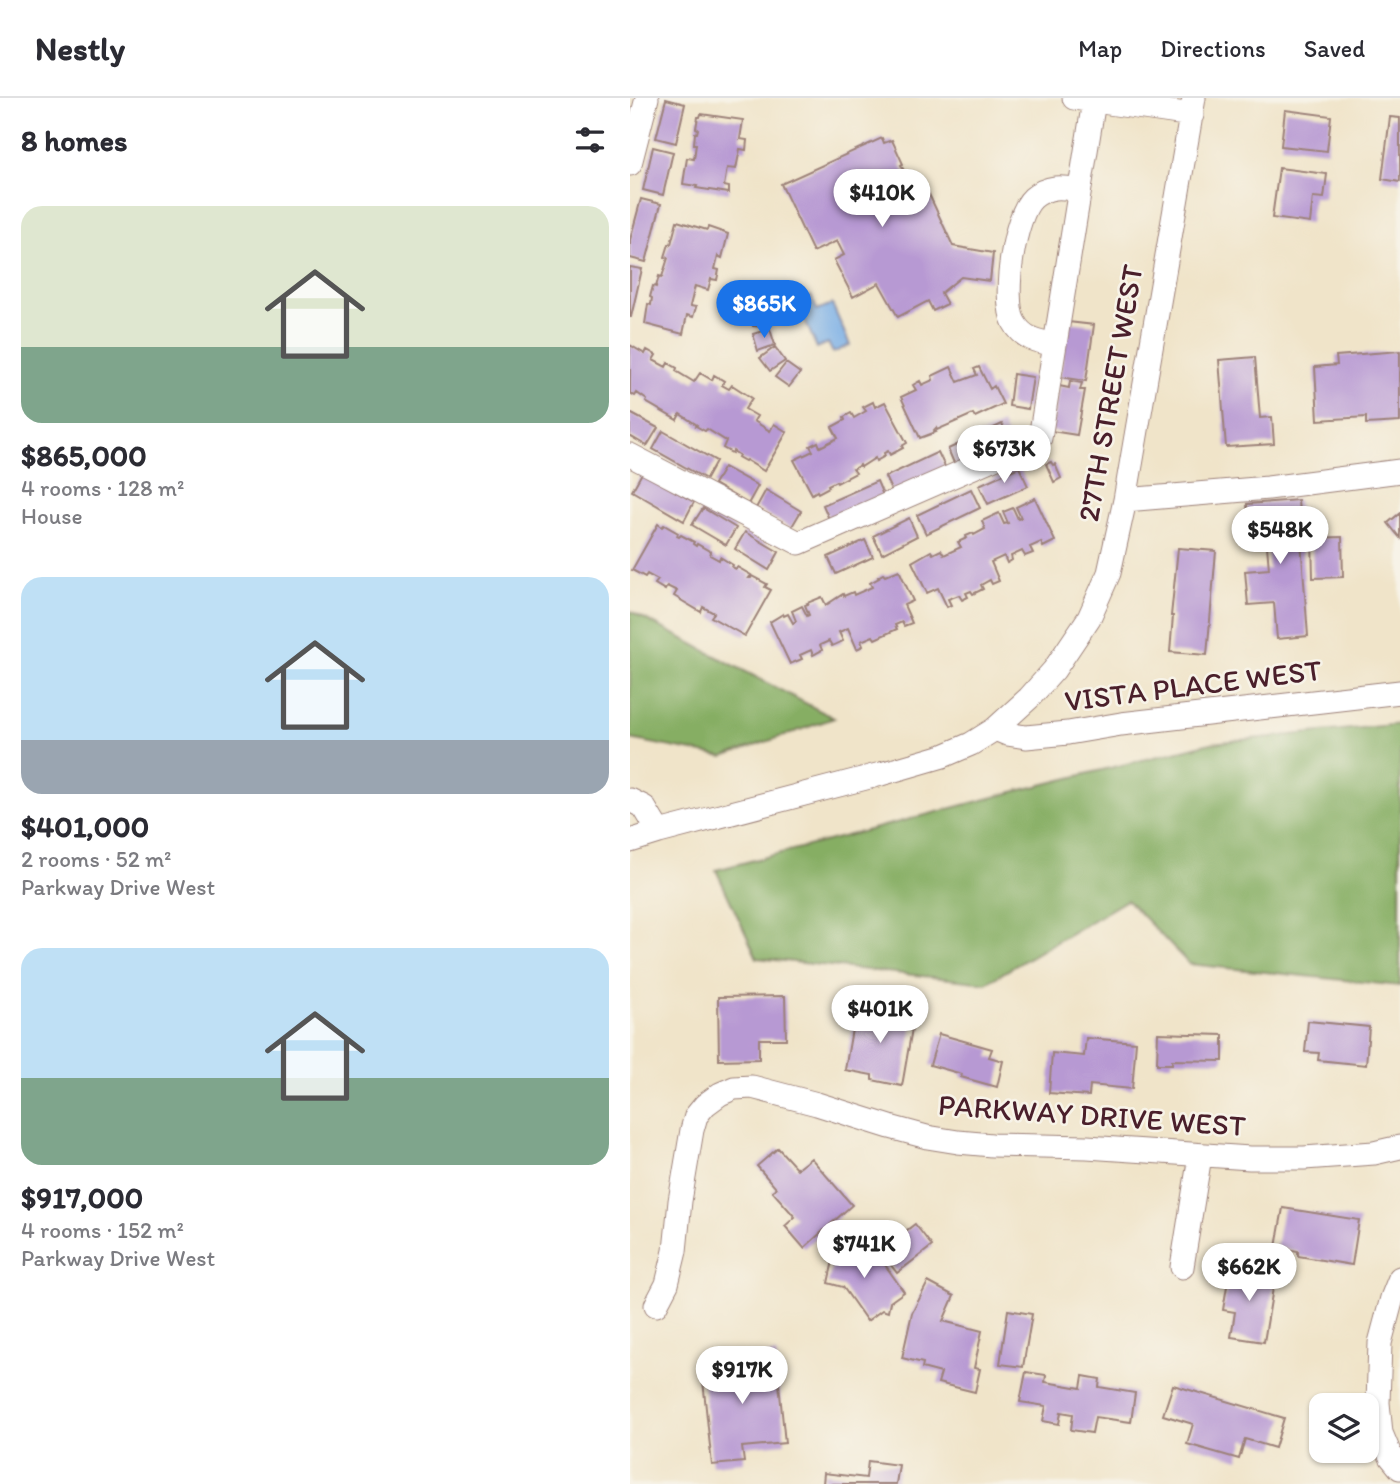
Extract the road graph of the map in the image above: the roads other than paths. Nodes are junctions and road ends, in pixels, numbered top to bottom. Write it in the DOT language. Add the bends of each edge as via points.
graph roads {
  1 [pos="648,98"];
  2 [pos="1084,99"];
  3 [pos="1193,106"];
  4 [pos="635,122"];
  5 [pos="630,164"];
  6 [pos="1079,190"];
  7 [pos="1055,344"];
  8 [pos="630,455"];
  9 [pos="1400,471"];
  10 [pos="1125,500"];
  11 [pos="1400,692"];
  12 [pos="995,729"];
  13 [pos="630,800"];
  14 [pos="659,832"];
  15 [pos="630,841"];
  16 [pos="1400,1147"];
  17 [pos="1200,1156"];
  18 [pos="1182,1266"];
  19 [pos="1400,1278"];
  20 [pos="656,1305"];
  21 [pos="1400,1468"];
  1 -- 4 [label="street"];
  2 -- 3 [label="street"];
  2 -- 6 [label="street"];
  3 -- 10 [label="street, 27TH STREET WEST"];
  4 -- 5 [label="street"];
  6 -- 7 [label="street"];
  6 -- 7 [label="street" via="1060,187 1042,191 1027,206 1016,235 1009,310 1028,338"];
  7 -- 8 [label="street" via="1040,438 799,543"];
  9 -- 10 [label="street"];
  10 -- 12 [label="street, 27TH STREET WEST" via="1109,573 1089,618 1054,670"];
  11 -- 12 [label="street, VISTA PLACE WEST" via="1026,737"];
  12 -- 14 [label="street, 27TH STREET WEST" via="943,756"];
  13 -- 14 [label="street" via="644,807"];
  14 -- 15 [label="street, 27TH STREET WEST"];
  16 -- 17 [label="street, PARKWAY DRIVE WEST" via="1304,1158"];
  17 -- 18 [label="street"];
  17 -- 20 [label="street, PARKWAY DRIVE WEST" via="958,1142 752,1087 734,1088 705,1104 696,1116 675,1251"];
  19 -- 21 [label="street" via="1380,1343 1378,1403 1381,1433"];
}
